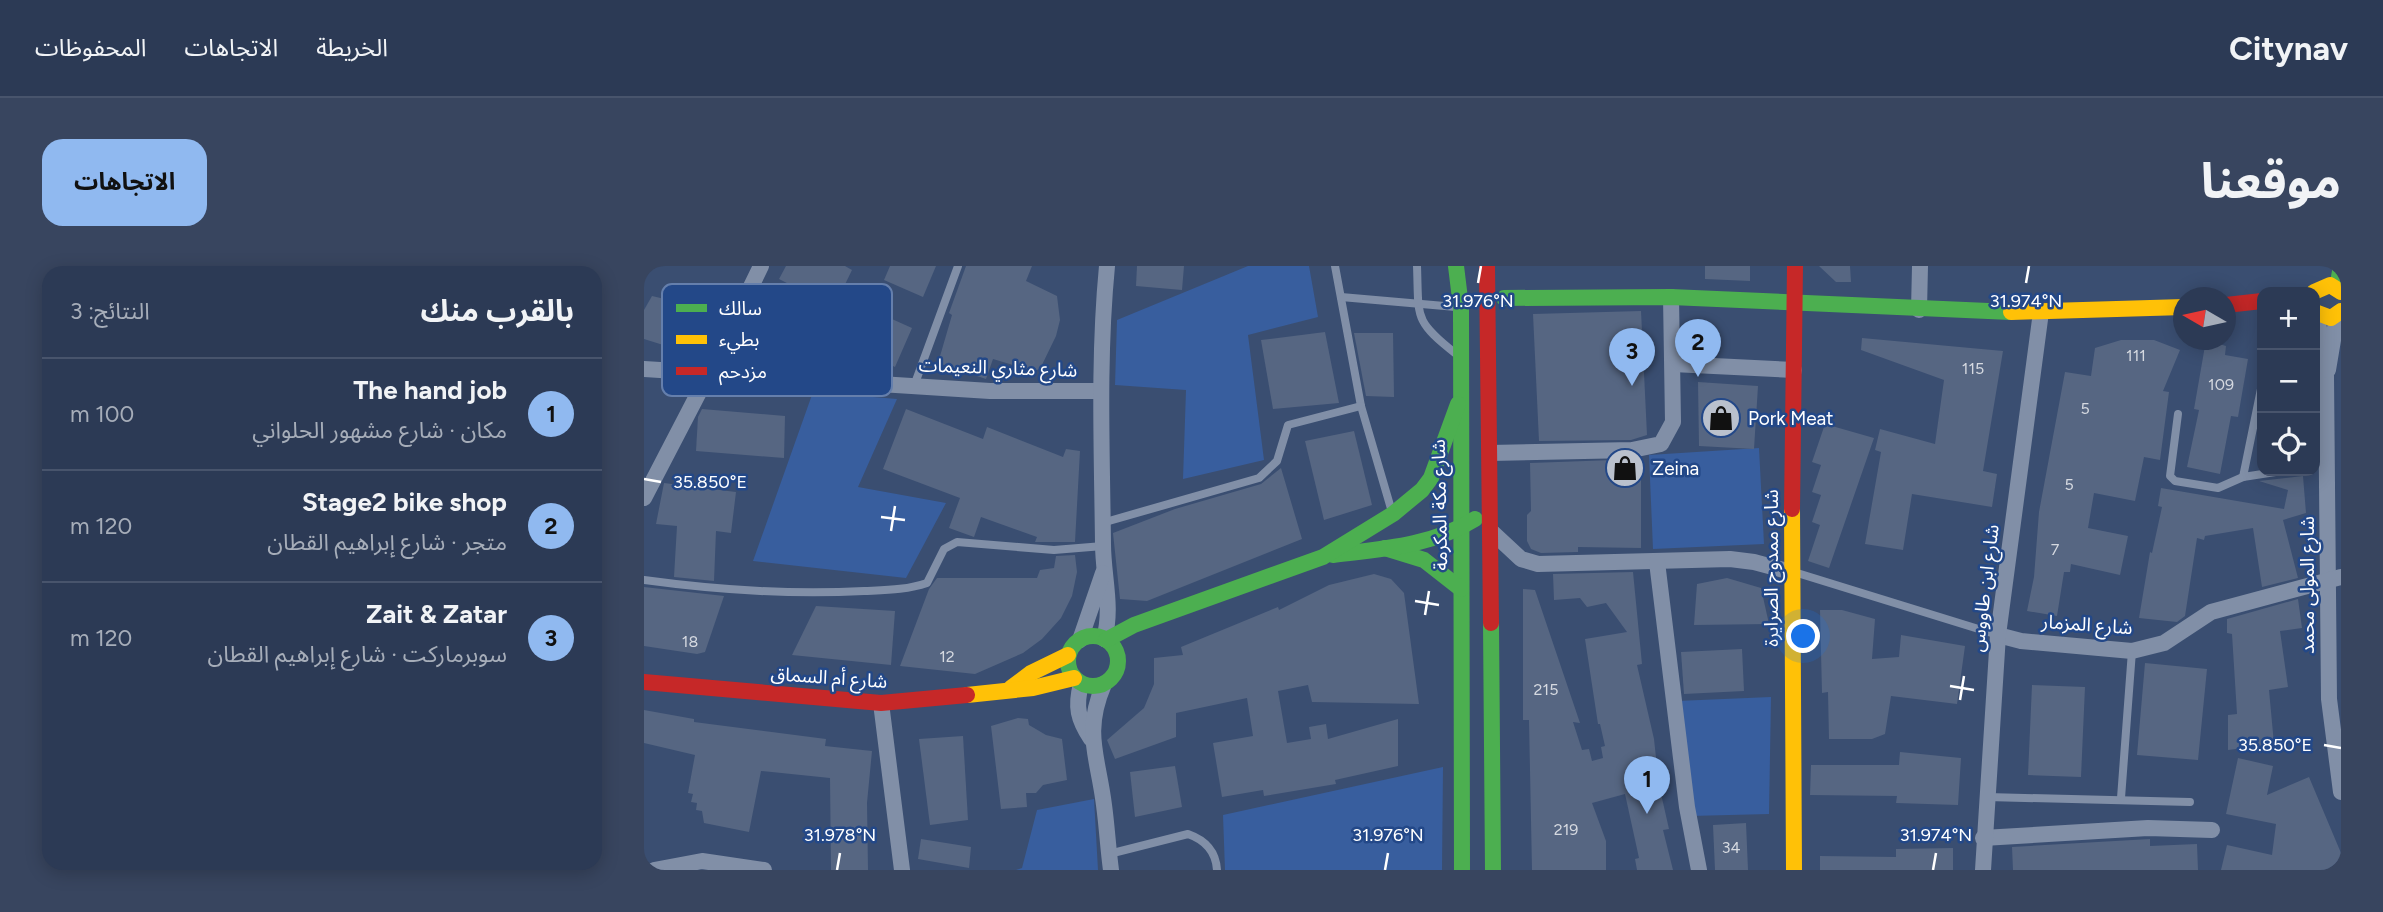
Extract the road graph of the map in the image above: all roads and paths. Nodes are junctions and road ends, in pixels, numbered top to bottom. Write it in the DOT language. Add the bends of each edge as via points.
graph roads {
  1 [pos="761,266"];
  2 [pos="958,266"];
  3 [pos="1107,266"];
  4 [pos="1335,266"];
  5 [pos="1417,266"];
  6 [pos="1458,266"];
  7 [pos="1487,266"];
  8 [pos="1795,266"];
  9 [pos="1920,266"];
  10 [pos="2325,266"];
  11 [pos="2341,266"];
  12 [pos="1505,277"];
  13 [pos="752,284"];
  14 [pos="2329,290"];
  15 [pos="1340,297"];
  16 [pos="1671,297"];
  17 [pos="1504,298"];
  18 [pos="1418,303"];
  19 [pos="1795,303"];
  20 [pos="2257,303"];
  21 [pos="2236,304"];
  22 [pos="1461,305"];
  23 [pos="2173,307"];
  24 [pos="1919,310"];
  25 [pos="2041,312"];
  26 [pos="2339,313"];
  27 [pos="2320,314"];
  28 [pos="2320,338"];
  29 [pos="1460,356"];
  30 [pos="1673,364"];
  31 [pos="644,369"];
  32 [pos="662,370"];
  33 [pos="1794,370"];
  34 [pos="2326,376"];
  35 [pos="892,384"];
  36 [pos="914,386"];
  37 [pos="1099,391"];
  38 [pos="697,396"];
  39 [pos="1459,401"];
  40 [pos="1490,403"];
  41 [pos="1361,405"];
  42 [pos="2257,408"];
  43 [pos="2178,414"];
  44 [pos="1490,453"];
  45 [pos="2321,465"];
  46 [pos="2257,475"];
  47 [pos="2243,477"];
  48 [pos="644,498"];
  49 [pos="1491,499"];
  50 [pos="1393,514"];
  51 [pos="1102,523"];
  52 [pos="1461,528"];
  53 [pos="1492,532"];
  54 [pos="1102,546"];
  55 [pos="1385,548"];
  56 [pos="1323,557"];
  57 [pos="1657,562"];
  58 [pos="1791,572"];
  59 [pos="1103,573"];
  60 [pos="2335,579"];
  61 [pos="644,580"];
  62 [pos="1461,589"];
  63 [pos="1198,604"];
  64 [pos="1998,635"];
  65 [pos="1105,639"];
  66 [pos="1080,640"];
  67 [pos="2132,651"];
  68 [pos="1068,654"];
  69 [pos="1116,654"];
  70 [pos="644,681"];
  71 [pos="1077,681"];
  72 [pos="1104,684"];
  73 [pos="2335,684"];
  74 [pos="1011,688"];
  75 [pos="881,703"];
  76 [pos="1091,739"];
  77 [pos="2341,792"];
  78 [pos="1985,797"];
  79 [pos="2121,798"];
  80 [pos="2190,802"];
  81 [pos="2212,831"];
  82 [pos="1983,838"];
  83 [pos="1110,862"];
  84 [pos="654,870"];
  85 [pos="764,870"];
  86 [pos="902,870"];
  87 [pos="1217,870"];
  88 [pos="1462,870"];
  89 [pos="1493,870"];
  90 [pos="1699,870"];
  91 [pos="1794,870"];
  92 [pos="1983,870"];
  1 -- 13 [label="street"];
  2 -- 36 [label="lane"];
  3 -- 37 [label="street"];
  4 -- 15 [label="lane"];
  5 -- 18 [label="lane"];
  6 -- 22 [label="street, شارع مكة المكرمة"];
  7 -- 40 [label="street"];
  8 -- 19 [label="street, شارع ممدوح الصرايرة"];
  9 -- 24 [label="street"];
  10 -- 14 [label="street"];
  11 -- 14 [label="street"];
  12 -- 17 [label="street"];
  15 -- 18 [label="lane"];
  15 -- 41 [label="lane"];
  16 -- 17 [label="street"];
  16 -- 19 [label="street"];
  16 -- 30 [label="street"];
  17 -- 40 [label="street"];
  18 -- 22 [label="lane"];
  18 -- 29 [label="lane" via="1427,331"];
  19 -- 24 [label="street"];
  19 -- 33 [label="street, شارع ممدوح الصرايرة"];
  20 -- 21 [label="street"];
  22 -- 29 [label="street, شارع مكة المكرمة"];
  23 -- 25 [label="street"];
  24 -- 25 [label="street"];
  25 -- 64 [label="street, شارع ابن طاووس"];
  26 -- 27 [label="street" via="2331,318"];
  26 -- 34 [label="street, شارع المولى محمد"];
  28 -- 34 [label="street, شارع المولى محمد"];
  29 -- 39 [label="street, شارع مكة المكرمة"];
  30 -- 33 [label="street"];
  30 -- 44 [label="street" via="1673,422 1661,444 1632,450"];
  31 -- 32 [label="street, شارع مثاري النعيمات"];
  33 -- 58 [label="street, شارع ممدوح الصرايرة"];
  34 -- 45 [label="street, شارع المولى محمد"];
  35 -- 36 [label="street, شارع مثاري النعيمات"];
  36 -- 37 [label="street, شارع مثاري النعيمات" via="1035,393"];
  37 -- 51 [label="street"];
  38 -- 48 [label="street"];
  39 -- 50 [label="street" via="1430,478"];
  39 -- 52 [label="street, شارع مكة المكرمة"];
  40 -- 44 [label="street"];
  41 -- 50 [label="lane"];
  41 -- 51 [label="lane" via="1288,425 1278,461 1259,478"];
  42 -- 47 [label="lane"];
  43 -- 47 [label="lane" via="2170,476 2175,481 2217,488"];
  44 -- 49 [label="street"];
  45 -- 60 [label="street, شارع المولى محمد"];
  46 -- 47 [label="lane"];
  49 -- 52 [label="street"];
  49 -- 53 [label="street"];
  50 -- 56 [label="street"];
  51 -- 54 [label="street"];
  52 -- 55 [label="street"];
  52 -- 62 [label="street, شارع مكة المكرمة"];
  53 -- 57 [label="street" via="1521,559 1538,564"];
  53 -- 89 [label="street"];
  54 -- 59 [label="street"];
  54 -- 61 [label="lane" via="1054,550 957,542 944,549 927,583 912,588 839,593 719,590"];
  55 -- 56 [label="street"];
  55 -- 62 [label="street" via="1424,560"];
  56 -- 63 [label="street"];
  57 -- 58 [label="street" via="1730,559"];
  57 -- 90 [label="street"];
  58 -- 64 [label="lane"];
  58 -- 91 [label="street, شارع ممدوح الصرايرة"];
  59 -- 65 [label="street" via="1108,607"];
  59 -- 66 [label="street"];
  60 -- 67 [label="street, شارع المزمار" via="2211,612 2164,643"];
  60 -- 73 [label="street, شارع المولى محمد"];
  62 -- 88 [label="street, شارع مكة المكرمة"];
  63 -- 65 [label="street"];
  63 -- 69 [label="street"];
  64 -- 67 [label="street, شارع المزمار"];
  64 -- 78 [label="street, شارع ابن طاووس"];
  65 -- 66 [label="street"];
  65 -- 69 [label="street"];
  66 -- 68 [label="street"];
  67 -- 79 [label="lane"];
  68 -- 71 [label="street" via="1069,671"];
  68 -- 74 [label="street, شارع أم السماق"];
  69 -- 72 [label="street" via="1116,671"];
  70 -- 75 [label="street, شارع أم السماق"];
  71 -- 72 [label="street" via="1091,687"];
  71 -- 74 [label="street, شارع أم السماق"];
  71 -- 76 [label="street" via="1076,706"];
  72 -- 76 [label="street"];
  73 -- 77 [label="street, شارع المولى محمد" via="2335,761"];
  74 -- 75 [label="street, شارع أم السماق"];
  75 -- 86 [label="street"];
  76 -- 83 [label="street"];
  78 -- 79 [label="lane"];
  78 -- 82 [label="street, شارع ابن طاووس"];
  79 -- 80 [label="lane"];
  81 -- 82 [label="street" via="2148,828"];
  82 -- 92 [label="street, شارع ابن طاووس"];
  83 -- 87 [label="lane" via="1188,834 1207,845"];
  84 -- 85 [label="street" via="702,860"];
}
